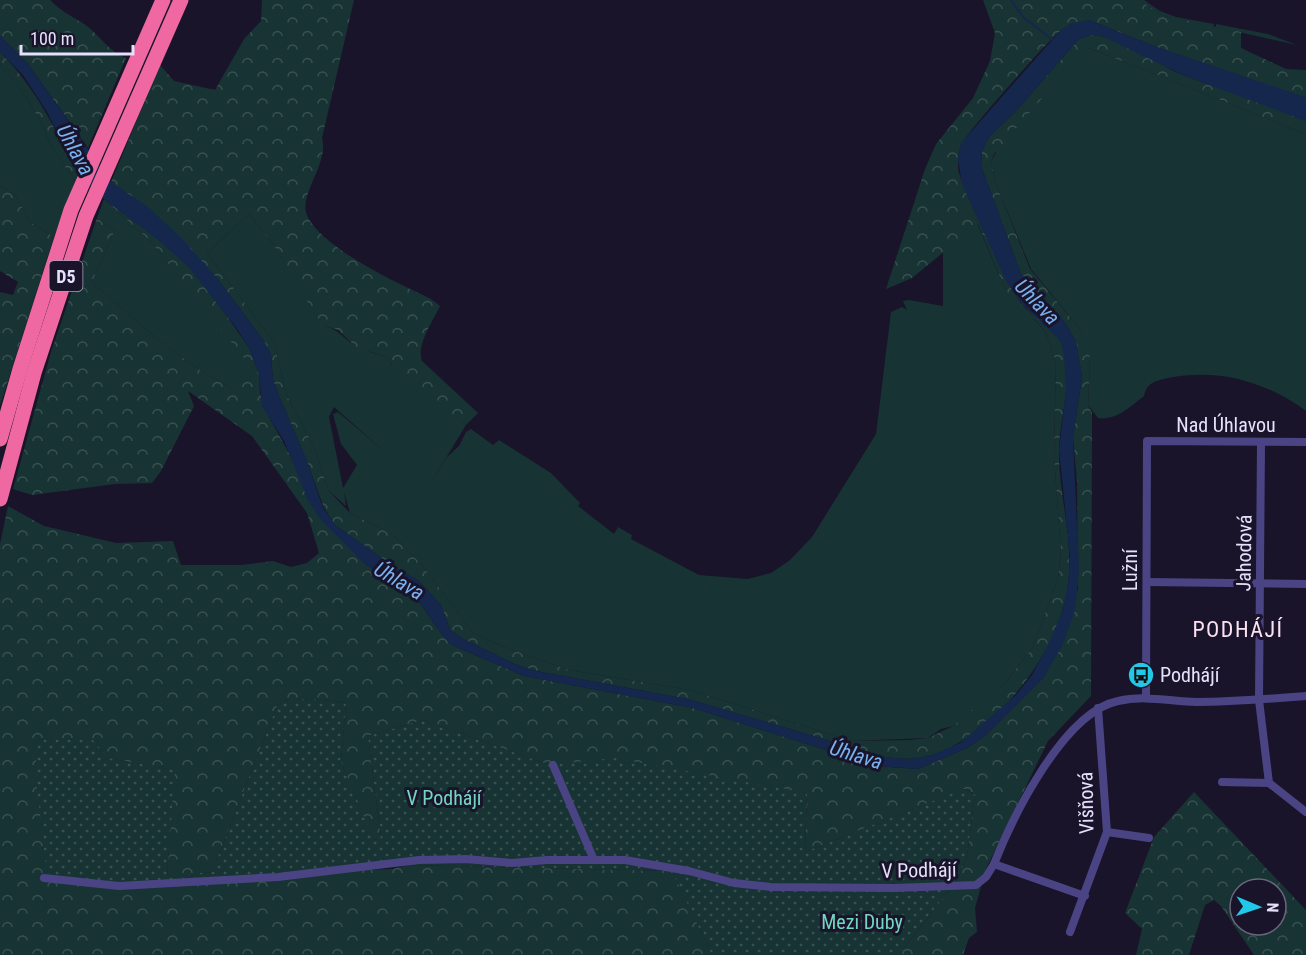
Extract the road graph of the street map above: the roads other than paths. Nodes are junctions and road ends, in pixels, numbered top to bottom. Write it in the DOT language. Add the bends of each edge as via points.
graph roads {
  1 [pos="163,0"];
  2 [pos="181,0"];
  3 [pos="0,439"];
  4 [pos="1147,441"];
  5 [pos="1261,442"];
  6 [pos="1306,442"];
  7 [pos="0,498"];
  8 [pos="1147,582"];
  9 [pos="1260,583"];
  10 [pos="1306,584"];
  11 [pos="1306,696"];
  12 [pos="1146,698"];
  13 [pos="1259,700"];
  14 [pos="1098,708"];
  15 [pos="554,765"];
  16 [pos="1222,782"];
  17 [pos="1269,783"];
  18 [pos="1306,812"];
  19 [pos="1107,831"];
  20 [pos="1149,838"];
  21 [pos="594,860"];
  22 [pos="994,864"];
  23 [pos="44,878"];
  24 [pos="1085,896"];
  25 [pos="1070,932"];
  1 -- 3 [label="highway, D5" via="72,210"];
  2 -- 7 [label="highway, D5" via="86,216 34,373"];
  4 -- 5 [label="street, Nad Úhlavou"];
  4 -- 8 [label="street, Lužní"];
  5 -- 6 [label="street, Nad Úhlavou"];
  5 -- 9 [label="street, Jahodová"];
  8 -- 9 [label="street"];
  8 -- 12 [label="street, Lužní"];
  9 -- 10 [label="street"];
  9 -- 13 [label="street, Jahodová"];
  11 -- 13 [label="street, V Podhájí"];
  12 -- 13 [label="street, V Podhájí" via="1193,702"];
  12 -- 14 [label="street, V Podhájí" via="1116,701"];
  13 -- 17 [label="street, Jahodová"];
  14 -- 19 [label="street, Višňová"];
  14 -- 22 [label="street, V Podhájí" via="1059,743"];
  15 -- 21 [label="street"];
  16 -- 17 [label="street"];
  17 -- 18 [label="street"];
  19 -- 20 [label="street"];
  19 -- 24 [label="street, Višňová"];
  21 -- 22 [label="street, V Podhájí" via="625,860 734,883 781,887 976,885"];
  21 -- 23 [label="street, V Podhájí" via="419,860 278,877 119,886"];
  22 -- 24 [label="street"];
  24 -- 25 [label="street, Višňová"];
}
